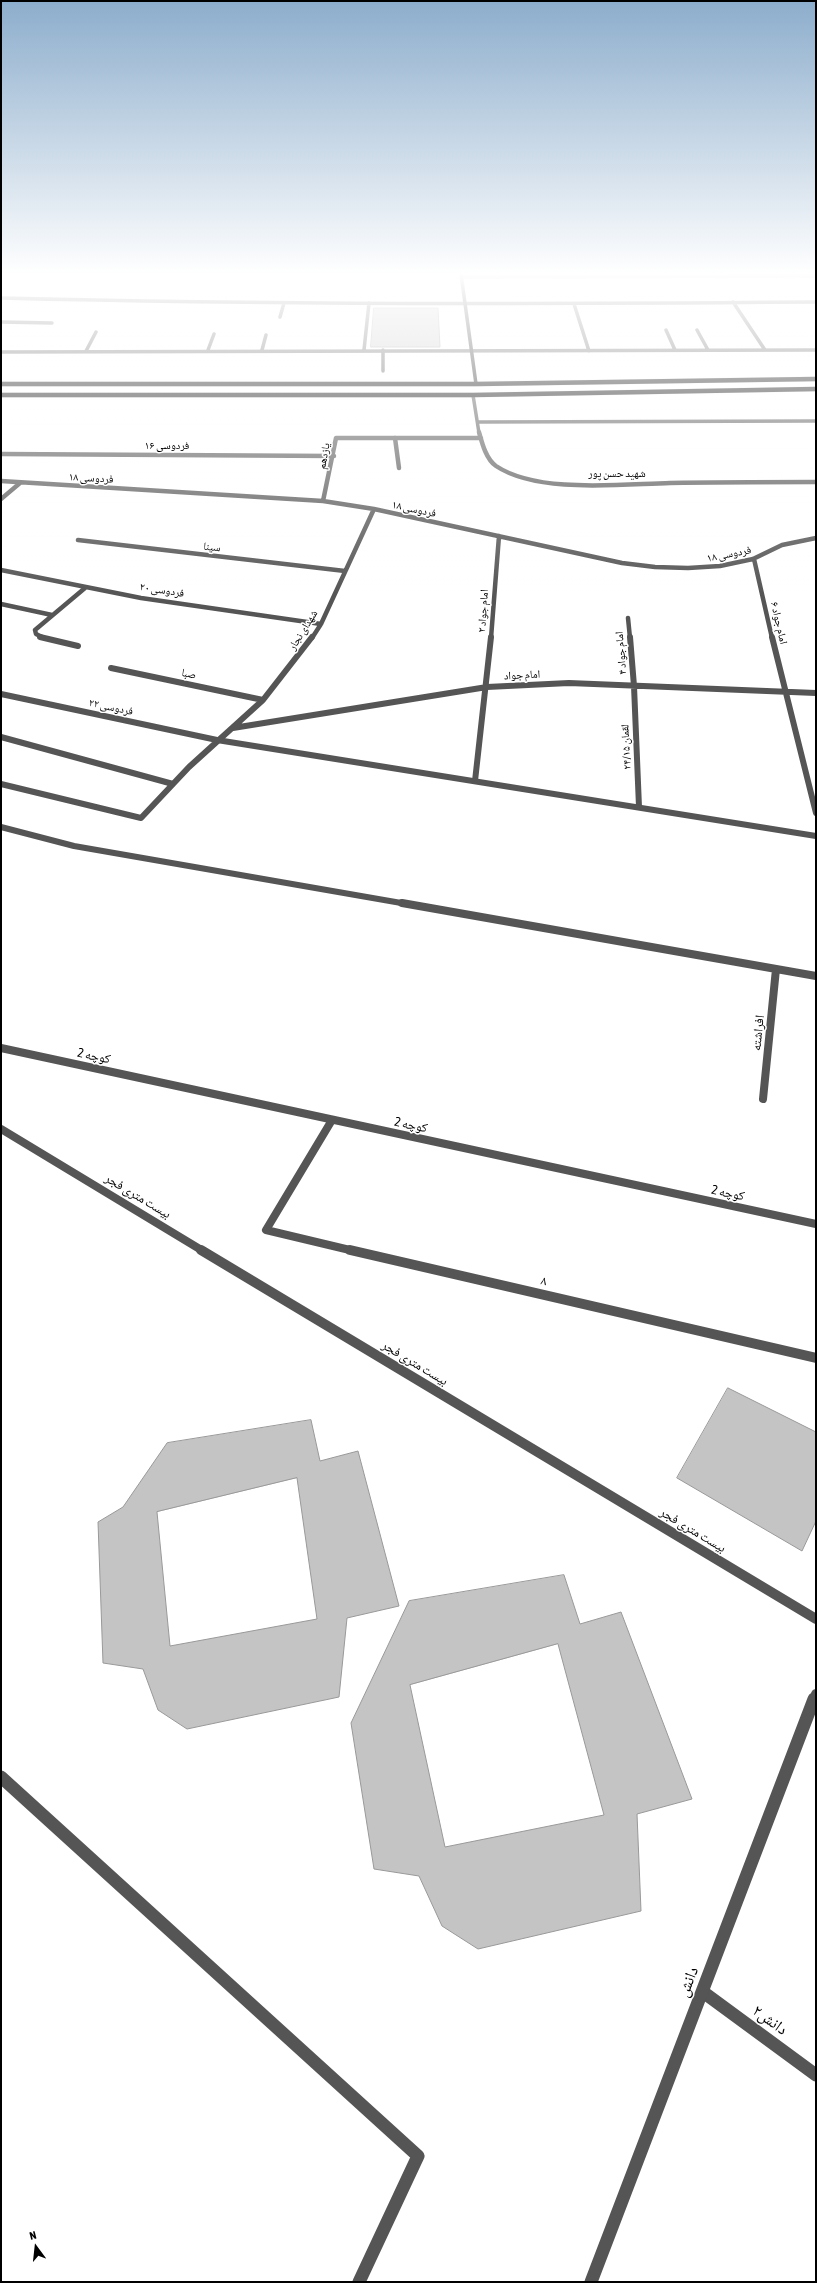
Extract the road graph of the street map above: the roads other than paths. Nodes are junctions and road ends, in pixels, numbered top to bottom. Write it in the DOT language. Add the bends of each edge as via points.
graph roads {
  1 [pos="475,381"];
  2 [pos="711,381"];
  3 [pos="1,384"];
  4 [pos="476,384"];
  5 [pos="816,389"];
  6 [pos="1,395"];
  7 [pos="473,396"];
  8 [pos="816,421"];
  9 [pos="479,422"];
  10 [pos="395,438"];
  11 [pos="481,438"];
  12 [pos="1,454"];
  13 [pos="334,456"];
  14 [pos="399,468"];
  15 [pos="1,481"];
  16 [pos="816,482"];
  17 [pos="20,483"];
  18 [pos="1,499"];
  19 [pos="323,501"];
  20 [pos="374,509"];
  21 [pos="499,536"];
  22 [pos="816,538"];
  23 [pos="78,540"];
  24 [pos="754,559"];
  25 [pos="1,570"];
  26 [pos="345,571"];
  27 [pos="85,588"];
  28 [pos="1,604"];
  29 [pos="52,615"];
  30 [pos="628,618"];
  31 [pos="321,624"];
  32 [pos="78,646"];
  33 [pos="111,668"];
  34 [pos="634,686"];
  35 [pos="487,687"];
  36 [pos="784,692"];
  37 [pos="816,693"];
  38 [pos="1,694"];
  39 [pos="263,700"];
  40 [pos="233,728"];
  41 [pos="1,737"];
  42 [pos="217,740"];
  43 [pos="474,781"];
  44 [pos="1,784"];
  45 [pos="173,784"];
  46 [pos="639,807"];
  47 [pos="816,813"];
  48 [pos="1,827"];
  49 [pos="816,836"];
  50 [pos="776,969"];
  51 [pos="816,976"];
  52 [pos="1,1048"];
  53 [pos="763,1099"];
  54 [pos="332,1120"];
  55 [pos="1,1129"];
  56 [pos="816,1224"];
  57 [pos="816,1358"];
  58 [pos="816,1619"];
  59 [pos="816,1694"];
  60 [pos="1,1777"];
  61 [pos="703,1992"];
  62 [pos="816,2075"];
  63 [pos="359,2282"];
  64 [pos="590,2282"];
  1 -- 4 [label="main road"];
  2 -- 4 [label="main road"];
  3 -- 4 [label="main road"];
  5 -- 7 [label="main road"];
  6 -- 7 [label="main road"];
  7 -- 9 [label="street, شهید حسن پور"];
  8 -- 9 [label="street"];
  9 -- 11 [label="street, شهید حسن پور"];
  10 -- 11 [label="street, یازدهم"];
  10 -- 13 [label="street, یازدهم" via="336,438"];
  10 -- 14 [label="street"];
  11 -- 16 [label="street, شهید حسن پور" via="487,456 496,466 525,478 546,481 602,484"];
  12 -- 13 [label="street, فردوسی ۱۶"];
  13 -- 19 [label="street, یازدهم"];
  15 -- 17 [label="street, فردوسی ۱۸"];
  17 -- 18 [label="street"];
  17 -- 19 [label="street, فردوسی ۱۸"];
  19 -- 20 [label="street, فردوسی ۱۸"];
  20 -- 21 [label="street, فردوسی ۱۸"];
  20 -- 26 [label="street, شهدای نجار"];
  21 -- 24 [label="street, فردوسی ۱۸" via="649,566 705,568"];
  21 -- 35 [label="street, امام جواد ۲"];
  22 -- 24 [label="street, فردوسی ۱۸" via="772,549"];
  23 -- 26 [label="street, سینا"];
  24 -- 36 [label="street, امام جواد ۶"];
  25 -- 27 [label="street, فردوسی ۲۰"];
  26 -- 31 [label="street, شهدای نجار"];
  27 -- 29 [label="street"];
  27 -- 31 [label="street, فردوسی ۲۰"];
  28 -- 29 [label="street"];
  29 -- 32 [label="street" via="35,630 36,634"];
  30 -- 34 [label="street, امام جواد ۴"];
  31 -- 39 [label="street, شهدای نجار" via="300,655"];
  33 -- 39 [label="street, صبا"];
  34 -- 35 [label="street, امام جواد" via="569,683"];
  34 -- 36 [label="street, امام جواد"];
  34 -- 46 [label="street, لقمان ۲۴/۱۵"];
  35 -- 40 [label="street, امام جواد"];
  35 -- 43 [label="street, امام جواد ۲"];
  36 -- 37 [label="street, امام جواد"];
  36 -- 47 [label="street, امام جواد ۶"];
  38 -- 42 [label="street, فردوسی ۲۲"];
  39 -- 40 [label="street, شهدای نجار"];
  40 -- 42 [label="street, شهدای نجار"];
  41 -- 45 [label="street"];
  42 -- 43 [label="street, فردوسی ۲۲"];
  42 -- 45 [label="street, شهدای نجار"];
  43 -- 46 [label="street, فردوسی ۲۲"];
  44 -- 45 [label="street, شهدای نجار" via="141,818"];
  46 -- 49 [label="street, فردوسی ۲۲"];
  48 -- 50 [label="street" via="74,846"];
  50 -- 51 [label="street"];
  50 -- 53 [label="street, افراشته"];
  52 -- 54 [label="street, کوچه 2"];
  54 -- 56 [label="street, کوچه 2"];
  54 -- 57 [label="street, ۸" via="266,1230"];
  55 -- 58 [label="street, بیست متری فجر"];
  59 -- 61 [label="street, دانش"];
  60 -- 63 [label="street" via="418,2156"];
  61 -- 62 [label="street, دانش۲"];
  61 -- 64 [label="street, دانش"];
}
